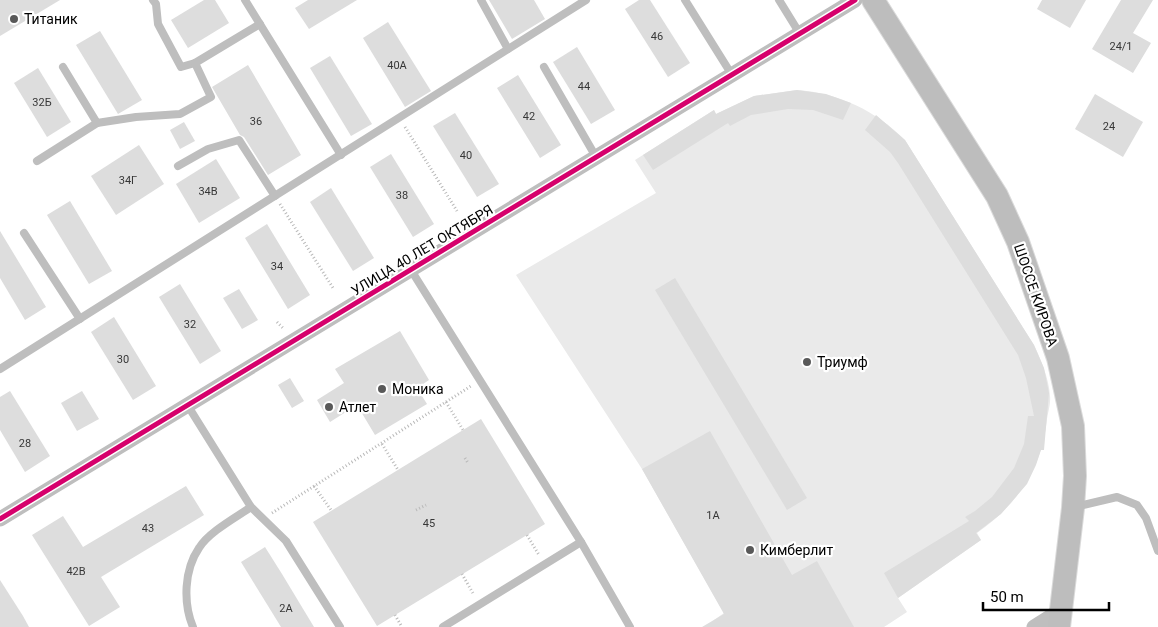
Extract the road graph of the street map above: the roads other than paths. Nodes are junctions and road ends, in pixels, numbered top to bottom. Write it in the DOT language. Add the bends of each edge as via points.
graph roads {
  1 [pos="153,0"];
  2 [pos="245,0"];
  3 [pos="481,0"];
  4 [pos="570,0"];
  5 [pos="586,0"];
  6 [pos="685,0"];
  7 [pos="779,0"];
  8 [pos="855,0"];
  9 [pos="873,0"];
  10 [pos="574,8"];
  11 [pos="260,24"];
  12 [pos="800,34"];
  13 [pos="508,49"];
  14 [pos="195,63"];
  15 [pos="63,67"];
  16 [pos="544,67"];
  17 [pos="732,75"];
  18 [pos="97,123"];
  19 [pos="340,155"];
  20 [pos="596,157"];
  21 [pos="37,160"];
  22 [pos="178,166"];
  23 [pos="275,196"];
  24 [pos="24,233"];
  25 [pos="411,270"];
  26 [pos="80,319"];
  27 [pos="0,369"];
  28 [pos="188,406"];
  29 [pos="251,507"];
  30 [pos="1073,508"];
  31 [pos="0,519"];
  32 [pos="581,542"];
  33 [pos="1158,551"];
  34 [pos="1060,619"];
  35 [pos="194,627"];
  36 [pos="340,627"];
  37 [pos="443,627"];
  38 [pos="630,627"];
  39 [pos="1034,627"];
  1 -- 14 [label="lane" via="158,24 181,67"];
  2 -- 11 [label="lane"];
  3 -- 13 [label="lane"];
  4 -- 10 [label="lane"];
  5 -- 10 [label="lane"];
  6 -- 17 [label="lane"];
  7 -- 12 [label="lane"];
  8 -- 12 [label="street, УЛИЦА 40 ЛЕТ ОКТЯБРЯ"];
  9 -- 30 [label="main road, ШОССЕ КИРОВА" via="982,170 1018,242 1068,397 1074,434"];
  10 -- 13 [label="lane"];
  11 -- 14 [label="lane"];
  11 -- 19 [label="lane"];
  12 -- 17 [label="street, УЛИЦА 40 ЛЕТ ОКТЯБРЯ"];
  13 -- 19 [label="lane"];
  14 -- 18 [label="lane" via="211,97 180,114"];
  15 -- 18 [label="lane"];
  16 -- 20 [label="lane"];
  17 -- 20 [label="street, УЛИЦА 40 ЛЕТ ОКТЯБРЯ"];
  18 -- 21 [label="lane"];
  19 -- 23 [label="lane"];
  20 -- 25 [label="street, УЛИЦА 40 ЛЕТ ОКТЯБРЯ"];
  22 -- 23 [label="lane" via="208,149 239,140"];
  23 -- 26 [label="lane"];
  24 -- 26 [label="lane"];
  25 -- 28 [label="street, УЛИЦА 40 ЛЕТ ОКТЯБРЯ"];
  25 -- 32 [label="lane"];
  26 -- 27 [label="lane"];
  28 -- 29 [label="lane"];
  28 -- 31 [label="street, УЛИЦА 40 ЛЕТ ОКТЯБРЯ"];
  29 -- 35 [label="lane" via="210,536 192,561 186,597"];
  29 -- 36 [label="lane" via="286,541"];
  30 -- 33 [label="lane" via="1117,497 1137,505 1146,518"];
  30 -- 34 [label="main road, ШОССЕ КИРОВА"];
  32 -- 37 [label="lane"];
  32 -- 38 [label="lane"];
  34 -- 39 [label="street"];
}
